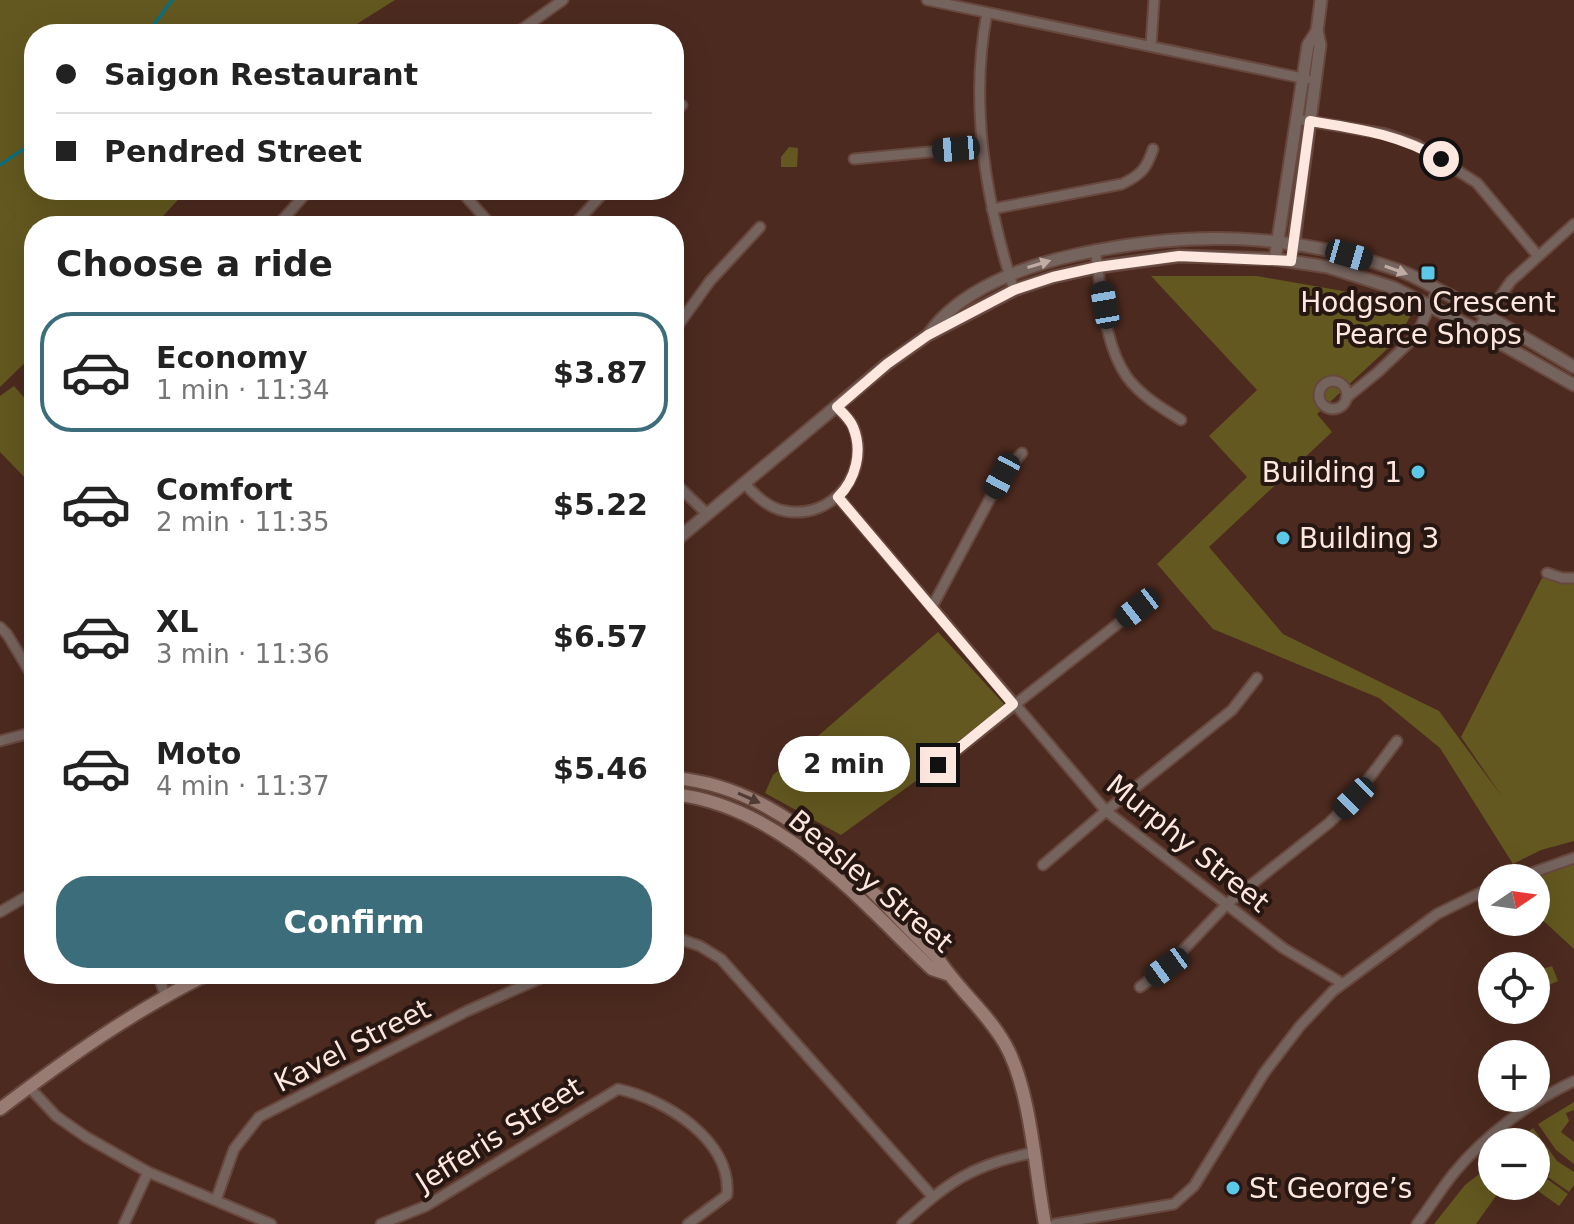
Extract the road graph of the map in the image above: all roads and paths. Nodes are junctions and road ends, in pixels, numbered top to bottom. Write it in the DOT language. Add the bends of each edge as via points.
graph roads {
  1 [pos="563,0"];
  2 [pos="927,0"];
  3 [pos="1154,0"];
  4 [pos="1321,0"];
  5 [pos="987,13"];
  6 [pos="529,24"];
  7 [pos="1151,46"];
  8 [pos="1309,79"];
  9 [pos="1297,119"];
  10 [pos="1310,121"];
  11 [pos="982,147"];
  12 [pos="1153,149"];
  13 [pos="854,159"];
  14 [pos="300,200"];
  15 [pos="469,200"];
  16 [pos="597,200"];
  17 [pos="992,209"];
  18 [pos="286,216"];
  19 [pos="483,216"];
  20 [pos="582,216"];
  21 [pos="1574,224"];
  22 [pos="760,227"];
  23 [pos="1278,240"];
  24 [pos="1294,242"];
  25 [pos="1095,250"];
  26 [pos="1538,256"];
  27 [pos="1275,259"];
  28 [pos="1291,261"];
  29 [pos="1098,267"];
  30 [pos="1009,274"];
  31 [pos="1438,289"];
  32 [pos="1014,290"];
  33 [pos="1430,306"];
  34 [pos="1487,315"];
  35 [pos="684,317"];
  36 [pos="1477,330"];
  37 [pos="928,335"];
  38 [pos="1574,367"];
  39 [pos="1574,385"];
  40 [pos="1346,398"];
  41 [pos="837,407"];
  42 [pos="1181,420"];
  43 [pos="1022,453"];
  44 [pos="744,483"];
  45 [pos="684,492"];
  46 [pos="838,497"];
  47 [pos="706,513"];
  48 [pos="684,533"];
  49 [pos="1547,573"];
  50 [pos="1574,578"];
  51 [pos="932,607"];
  52 [pos="1138,608"];
  53 [pos="0,627"];
  54 [pos="24,662"];
  55 [pos="1257,678"];
  56 [pos="1013,704"];
  57 [pos="24,735"];
  58 [pos="0,741"];
  59 [pos="1397,741"];
  60 [pos="938,765"];
  61 [pos="684,779"];
  62 [pos="684,796"];
  63 [pos="1106,811"];
  64 [pos="1574,858"];
  65 [pos="1043,865"];
  66 [pos="1550,866"];
  67 [pos="1478,894"];
  68 [pos="24,898"];
  69 [pos="1228,903"];
  70 [pos="0,912"];
  71 [pos="684,940"];
  72 [pos="947,974"];
  73 [pos="1342,983"];
  74 [pos="161,984"];
  75 [pos="188,984"];
  76 [pos="528,984"];
  77 [pos="1140,987"];
  78 [pos="165,995"];
  79 [pos="1574,1081"];
  80 [pos="29,1087"];
  81 [pos="0,1109"];
  82 [pos="1032,1153"];
  83 [pos="148,1172"];
  84 [pos="933,1197"];
  85 [pos="216,1200"];
  86 [pos="124,1224"];
  87 [pos="271,1224"];
  88 [pos="381,1224"];
  89 [pos="688,1224"];
  90 [pos="902,1224"];
  91 [pos="1045,1224"];
  92 [pos="1055,1224"];
  93 [pos="1417,1224"];
  1 -- 6 [label="street"];
  2 -- 5 [label="street"];
  3 -- 7 [label="street"];
  4 -- 8 [label="street" via="1320,45"];
  5 -- 7 [label="street"];
  5 -- 11 [label="street" via="979,62"];
  7 -- 8 [label="street"];
  8 -- 9 [label="street"];
  8 -- 10 [label="street"];
  9 -- 10 [label="street"];
  9 -- 23 [label="street"];
  10 -- 24 [label="street"];
  10 -- 26 [label="street" via="1386,134 1441,159 1477,183"];
  11 -- 13 [label="street"];
  11 -- 17 [label="street"];
  12 -- 17 [label="street" via="1139,176 1122,184"];
  14 -- 18 [label="street"];
  15 -- 19 [label="street"];
  16 -- 20 [label="street"];
  17 -- 30 [label="street"];
  21 -- 26 [label="street"];
  22 -- 35 [label="street"];
  23 -- 24 [label="street"];
  23 -- 25 [label="street" via="1178,238"];
  23 -- 27 [label="street"];
  24 -- 28 [label="street"];
  24 -- 31 [label="street, one-way" via="1400,271"];
  25 -- 29 [label="street"];
  30 -- 25 [label="street, one-way"];
  26 -- 34 [label="street" via="1511,281"];
  27 -- 28 [label="street"];
  27 -- 29 [label="street" via="1179,256"];
  28 -- 33 [label="street" via="1360,276"];
  29 -- 32 [label="street"];
  29 -- 42 [label="street" via="1117,360 1137,387"];
  30 -- 32 [label="street"];
  30 -- 37 [label="street" via="941,315"];
  31 -- 33 [label="street"];
  31 -- 34 [label="street"];
  32 -- 37 [label="street"];
  33 -- 36 [label="street"];
  33 -- 40 [label="street" via="1416,336"];
  34 -- 36 [label="street"];
  34 -- 38 [label="street"];
  36 -- 39 [label="street"];
  37 -- 41 [label="street"];
  41 -- 44 [label="street"];
  41 -- 46 [label="street" via="853,425 858,446 855,473"];
  43 -- 51 [label="street" via="1002,476"];
  44 -- 46 [label="street" via="763,501 786,511 822,507"];
  44 -- 47 [label="street"];
  45 -- 47 [label="street"];
  46 -- 51 [label="street, Murphy Street"];
  47 -- 48 [label="street"];
  49 -- 50 [label="street"];
  51 -- 56 [label="street, Murphy Street"];
  52 -- 56 [label="street"];
  53 -- 54 [label="street"];
  55 -- 63 [label="street" via="1232,710"];
  56 -- 60 [label="street"];
  56 -- 63 [label="street, Murphy Street"];
  57 -- 58 [label="street"];
  59 -- 69 [label="street" via="1329,823"];
  61 -- 72 [label="main road, Beasley Street, one-way" via="712,783 780,812 812,835 937,957"];
  62 -- 72 [label="main road, Beasley Street" via="729,808 786,836 932,969"];
  63 -- 65 [label="street"];
  63 -- 69 [label="street, Murphy Street"];
  64 -- 66 [label="street"];
  67 -- 73 [label="street" via="1437,914"];
  68 -- 70 [label="street"];
  69 -- 73 [label="street, Murphy Street" via="1283,948"];
  69 -- 77 [label="street" via="1167,967"];
  71 -- 84 [label="street" via="721,959"];
  72 -- 82 [label="main road, Beasley Street" via="1006,1046 1019,1080"];
  73 -- 92 [label="street" via="1264,1073 1194,1186 1174,1204"];
  74 -- 78 [label="street"];
  75 -- 78 [label="main road"];
  76 -- 85 [label="street, Kavel Street" via="259,1117 234,1149"];
  78 -- 80 [label="main road"];
  79 -- 93 [label="street" via="1525,1109 1492,1136 1455,1172"];
  80 -- 81 [label="main road"];
  80 -- 83 [label="street" via="56,1116"];
  82 -- 84 [label="street" via="967,1172"];
  82 -- 91 [label="main road, Beasley Street"];
  83 -- 85 [label="street"];
  83 -- 86 [label="street"];
  84 -- 90 [label="street"];
  85 -- 87 [label="street"];
  88 -- 89 [label="street, Jefferis Street" via="426,1206 618,1089 683,1116 723,1165 727,1195"];
}
